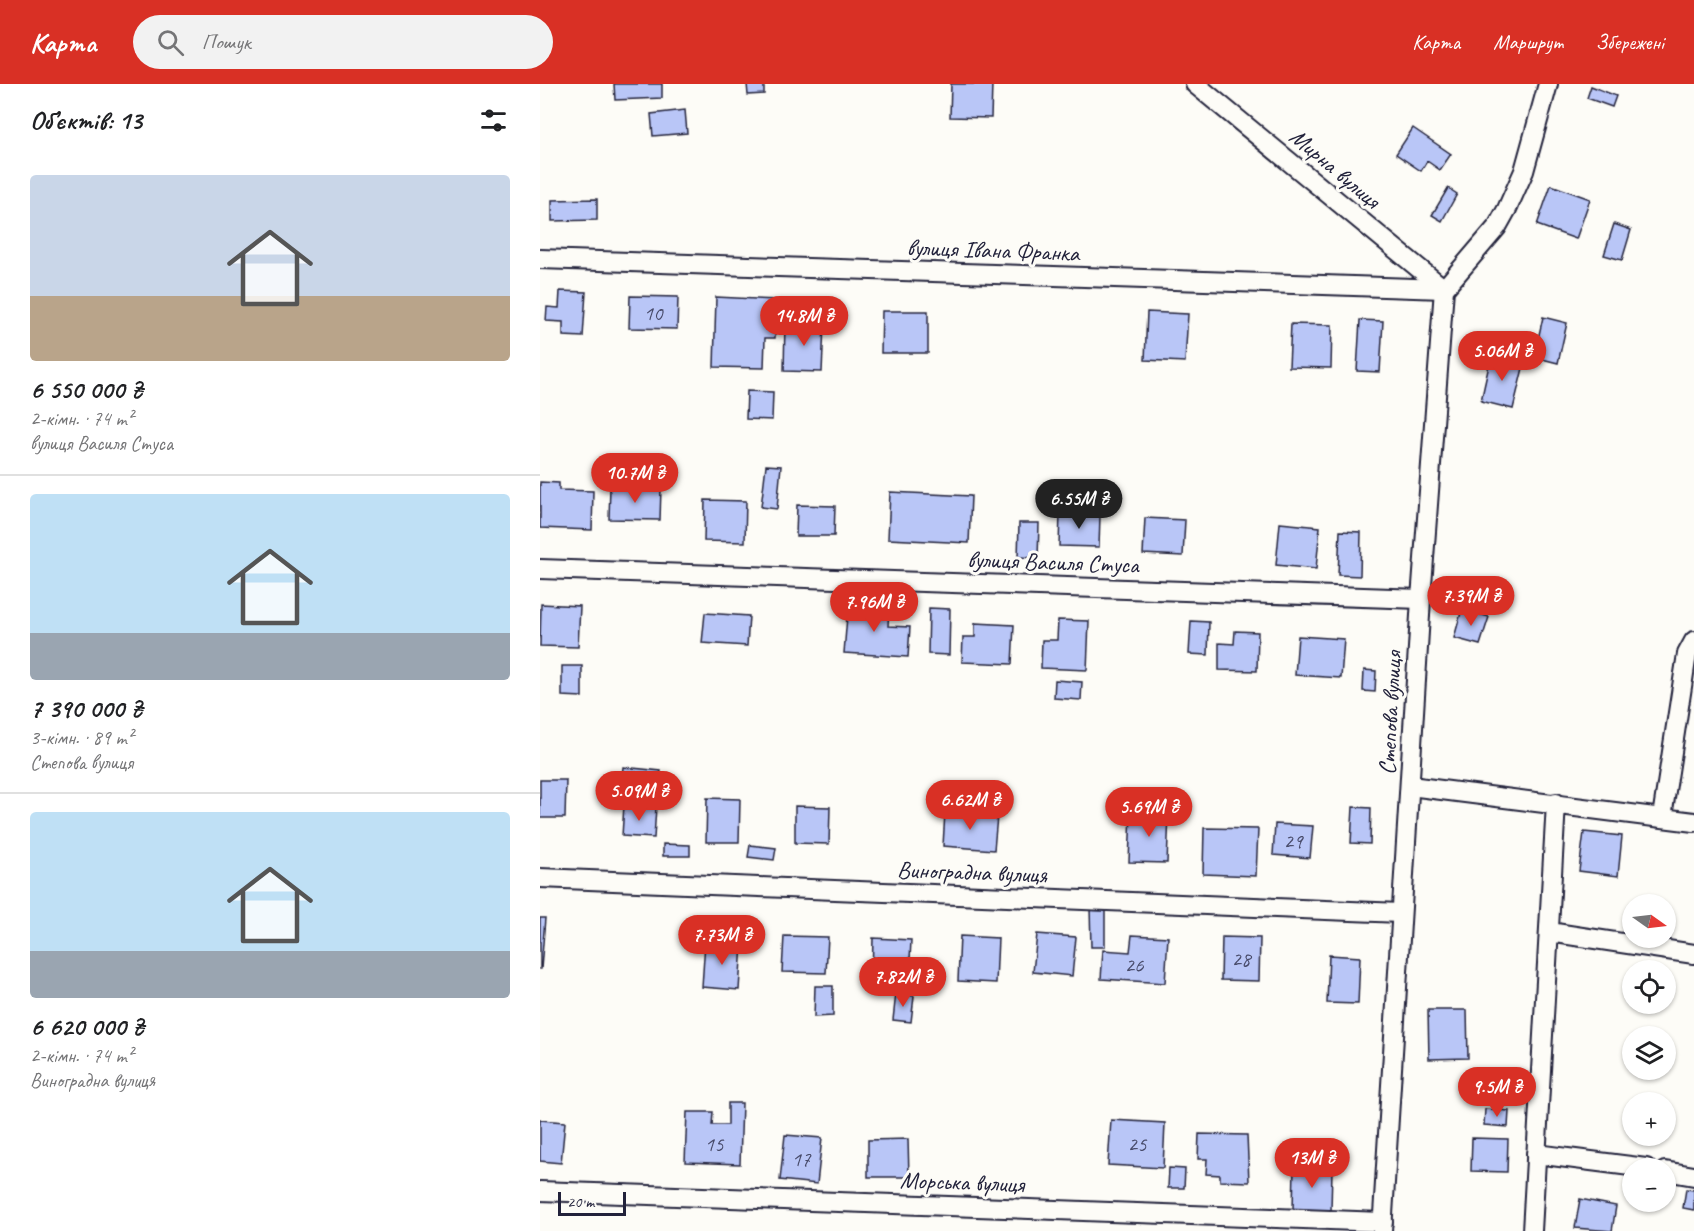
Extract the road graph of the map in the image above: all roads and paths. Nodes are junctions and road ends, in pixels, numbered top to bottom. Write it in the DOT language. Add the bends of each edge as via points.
graph roads {
  1 [pos="1195,84"];
  2 [pos="1548,84"];
  3 [pos="540,259"];
  4 [pos="1444,289"];
  5 [pos="540,569"];
  6 [pos="1421,599"];
  7 [pos="1694,641"];
  8 [pos="1410,786"];
  9 [pos="1556,803"];
  10 [pos="1662,817"];
  11 [pos="1694,822"];
  12 [pos="540,878"];
  13 [pos="1401,913"];
  14 [pos="1549,932"];
  15 [pos="1694,954"];
  16 [pos="1536,1154"];
  17 [pos="1622,1165"];
  18 [pos="1676,1174"];
  19 [pos="1694,1176"];
  20 [pos="540,1191"];
  21 [pos="1382,1226"];
  22 [pos="1532,1231"];
  1 -- 4 [label="street, Мирна вулиця"];
  2 -- 4 [label="street" via="1524,171 1507,209 1497,227"];
  3 -- 4 [label="street, вулиця Івана Франка"];
  4 -- 6 [label="street, Степова вулиця"];
  5 -- 6 [label="street, вулиця Василя Стуса"];
  6 -- 8 [label="street, Степова вулиця"];
  7 -- 10 [label="street" via="1687,654"];
  8 -- 9 [label="street"];
  8 -- 13 [label="street, Степова вулиця"];
  9 -- 10 [label="street"];
  9 -- 14 [label="street"];
  10 -- 11 [label="street"];
  12 -- 13 [label="street, Виноградна вулиця"];
  13 -- 21 [label="street, Степова вулиця"];
  14 -- 15 [label="street"];
  14 -- 16 [label="street"];
  16 -- 17 [label="street"];
  16 -- 22 [label="street"];
  18 -- 19 [label="street"];
  20 -- 21 [label="street, Морська вулиця"];
}
